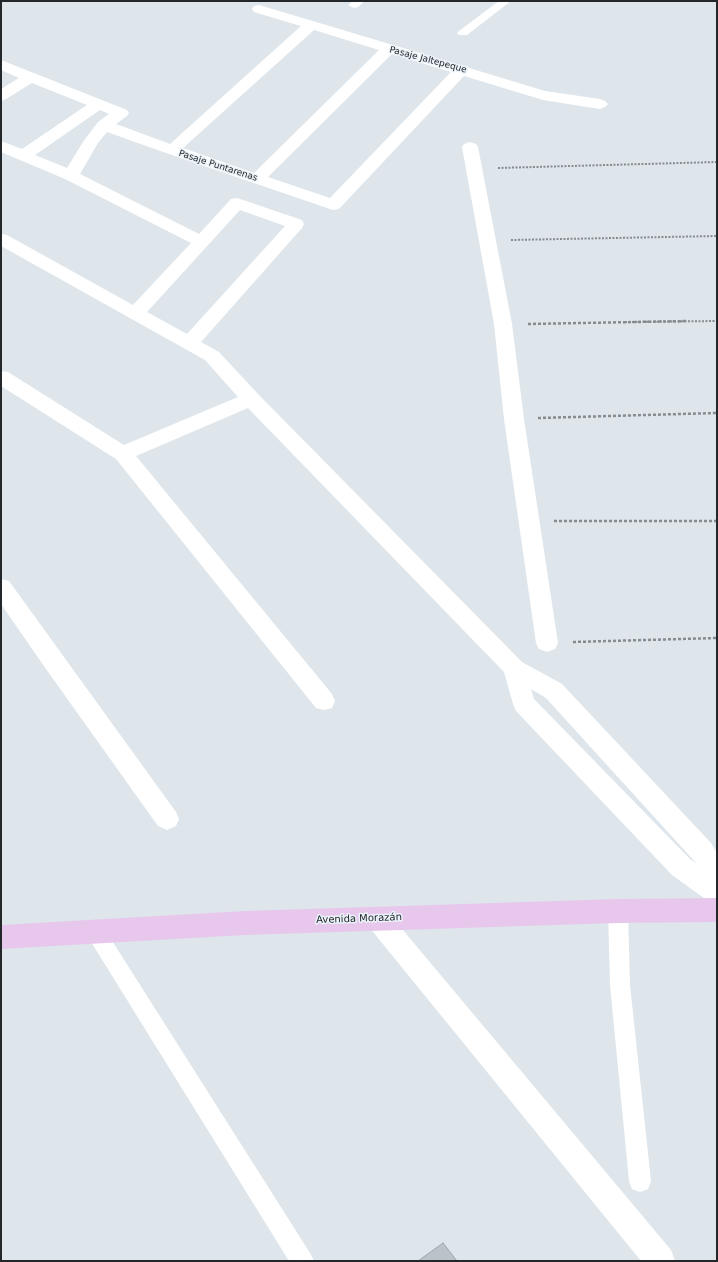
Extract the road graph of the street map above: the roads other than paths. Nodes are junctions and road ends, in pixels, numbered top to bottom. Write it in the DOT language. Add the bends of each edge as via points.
graph roads {
  1 [pos="506,1"];
  2 [pos="259,10"];
  3 [pos="311,25"];
  4 [pos="463,33"];
  5 [pos="388,49"];
  6 [pos="1,65"];
  7 [pos="462,69"];
  8 [pos="31,77"];
  9 [pos="1,96"];
  10 [pos="99,104"];
  11 [pos="600,104"];
  12 [pos="104,125"];
  13 [pos="1,146"];
  14 [pos="470,147"];
  15 [pos="172,150"];
  16 [pos="23,156"];
  17 [pos="71,176"];
  18 [pos="257,178"];
  19 [pos="1,239"];
  20 [pos="202,242"];
  21 [pos="136,314"];
  22 [pos="189,343"];
  23 [pos="1,377"];
  24 [pos="251,399"];
  25 [pos="123,454"];
  26 [pos="1,587"];
  27 [pos="547,643"];
  28 [pos="514,668"];
  29 [pos="324,701"];
  30 [pos="167,819"];
  31 [pos="717,874"];
  32 [pos="717,893"];
  33 [pos="717,910"];
  34 [pos="618,911"];
  35 [pos="378,918"];
  36 [pos="94,931"];
  37 [pos="1,936"];
  38 [pos="640,1181"];
  39 [pos="302,1261"];
  40 [pos="660,1261"];
  1 -- 4 [label="lane"];
  2 -- 3 [label="street, Pasaje Jaltepeque"];
  3 -- 5 [label="street, Pasaje Jaltepeque"];
  3 -- 15 [label="street"];
  5 -- 7 [label="street, Pasaje Jaltepeque"];
  5 -- 18 [label="street"];
  6 -- 8 [label="street"];
  7 -- 11 [label="street, Pasaje Jaltepeque" via="543,95"];
  7 -- 18 [label="street, Pasaje Puntarenas" via="333,205"];
  8 -- 9 [label="street"];
  8 -- 10 [label="street"];
  10 -- 12 [label="street" via="121,113"];
  10 -- 16 [label="street"];
  12 -- 15 [label="street, Pasaje Puntarenas"];
  12 -- 17 [label="street" via="90,142"];
  13 -- 16 [label="street"];
  14 -- 27 [label="street" via="503,324 514,419"];
  15 -- 18 [label="street, Pasaje Puntarenas"];
  16 -- 17 [label="street"];
  17 -- 20 [label="street"];
  19 -- 21 [label="street"];
  20 -- 21 [label="street"];
  20 -- 22 [label="street" via="237,203 296,224"];
  21 -- 22 [label="street"];
  22 -- 24 [label="street" via="212,356"];
  23 -- 25 [label="street"];
  24 -- 25 [label="street"];
  24 -- 28 [label="street"];
  25 -- 29 [label="street"];
  26 -- 30 [label="street"];
  28 -- 31 [label="street" via="554,691 702,850"];
  28 -- 32 [label="street" via="524,704 681,866"];
  33 -- 34 [label="main road, Avenida Morazán"];
  34 -- 35 [label="main road, Avenida Morazán"];
  34 -- 38 [label="lane" via="620,985"];
  35 -- 36 [label="main road, Avenida Morazán"];
  35 -- 40 [label="street"];
  36 -- 37 [label="main road, Avenida Morazán"];
  36 -- 39 [label="lane"];
}
